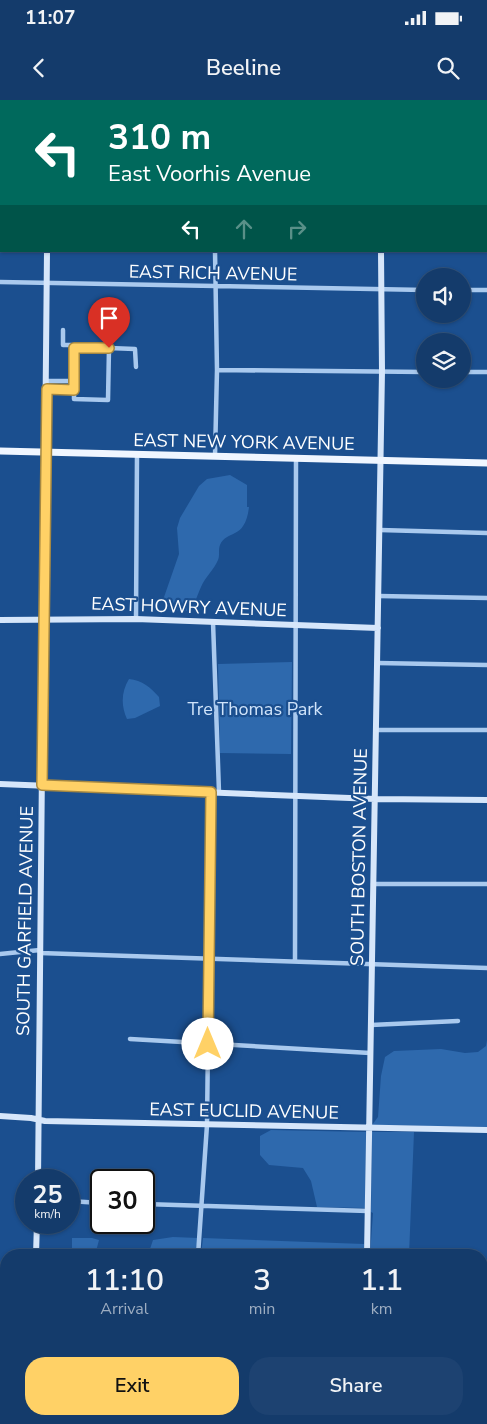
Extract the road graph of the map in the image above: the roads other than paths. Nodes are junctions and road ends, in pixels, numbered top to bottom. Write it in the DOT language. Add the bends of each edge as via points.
graph roads {
  1 [pos="47,252"];
  2 [pos="215,252"];
  3 [pos="381,252"];
  4 [pos="0,282"];
  5 [pos="47,283"];
  6 [pos="215,287"];
  7 [pos="416,290"];
  8 [pos="471,290"];
  9 [pos="487,290"];
  10 [pos="381,291"];
  11 [pos="63,330"];
  12 [pos="74,348"];
  13 [pos="109,348"];
  14 [pos="136,367"];
  15 [pos="217,370"];
  16 [pos="382,371"];
  17 [pos="416,372"];
  18 [pos="471,372"];
  19 [pos="487,372"];
  20 [pos="48,381"];
  21 [pos="74,381"];
  22 [pos="47,389"];
  23 [pos="74,390"];
  24 [pos="0,451"];
  25 [pos="47,452"];
  26 [pos="137,454"];
  27 [pos="215,456"];
  28 [pos="296,458"];
  29 [pos="381,460"];
  30 [pos="487,463"];
  31 [pos="380,530"];
  32 [pos="487,533"];
  33 [pos="378,596"];
  34 [pos="487,598"];
  35 [pos="43,619"];
  36 [pos="136,619"];
  37 [pos="0,620"];
  38 [pos="213,622"];
  39 [pos="296,625"];
  40 [pos="378,628"];
  41 [pos="377,663"];
  42 [pos="487,665"];
  43 [pos="376,730"];
  44 [pos="487,730"];
  45 [pos="0,784"];
  46 [pos="42,785"];
  47 [pos="211,792"];
  48 [pos="219,792"];
  49 [pos="295,795"];
  50 [pos="375,798"];
  51 [pos="487,800"];
  52 [pos="374,884"];
  53 [pos="487,884"];
  54 [pos="40,952"];
  55 [pos="1,953"];
  56 [pos="209,958"];
  57 [pos="0,960"];
  58 [pos="295,961"];
  59 [pos="372,964"];
  60 [pos="487,968"];
  61 [pos="458,1021"];
  62 [pos="371,1025"];
  63 [pos="130,1039"];
  64 [pos="208,1044"];
  65 [pos="370,1053"];
  66 [pos="0,1116"];
  67 [pos="38,1119"];
  68 [pos="207,1125"];
  69 [pos="369,1128"];
  70 [pos="487,1130"];
  71 [pos="38,1169"];
  72 [pos="155,1205"];
  73 [pos="202,1207"];
  74 [pos="368,1211"];
  75 [pos="37,1234"];
  76 [pos="36,1249"];
  77 [pos="198,1249"];
  78 [pos="367,1249"];
  1 -- 5 [label="street, SOUTH GARFIELD AVENUE"];
  2 -- 6 [label="street"];
  3 -- 10 [label="street, SOUTH BOSTON AVENUE"];
  4 -- 5 [label="street, EAST RICH AVENUE"];
  5 -- 6 [label="street, EAST RICH AVENUE"];
  5 -- 20 [label="street, SOUTH GARFIELD AVENUE"];
  6 -- 10 [label="street, EAST RICH AVENUE"];
  6 -- 15 [label="street"];
  7 -- 10 [label="street, EAST RICH AVENUE"];
  8 -- 9 [label="street"];
  10 -- 16 [label="street, SOUTH BOSTON AVENUE"];
  11 -- 12 [label="street" via="63,345"];
  12 -- 13 [label="street"];
  12 -- 21 [label="street"];
  13 -- 14 [label="street" via="135,349"];
  13 -- 23 [label="street" via="108,400 74,399"];
  15 -- 16 [label="street"];
  15 -- 27 [label="street"];
  16 -- 17 [label="street"];
  16 -- 29 [label="street, SOUTH BOSTON AVENUE"];
  18 -- 19 [label="street"];
  20 -- 21 [label="street"];
  20 -- 22 [label="street, SOUTH GARFIELD AVENUE"];
  21 -- 23 [label="street"];
  22 -- 23 [label="street"];
  22 -- 25 [label="street, SOUTH GARFIELD AVENUE"];
  24 -- 25 [label="main road, EAST NEW YORK AVENUE"];
  25 -- 26 [label="main road, EAST NEW YORK AVENUE"];
  25 -- 35 [label="street, SOUTH GARFIELD AVENUE"];
  26 -- 27 [label="main road, EAST NEW YORK AVENUE"];
  26 -- 36 [label="street"];
  27 -- 28 [label="main road, EAST NEW YORK AVENUE"];
  28 -- 29 [label="main road, EAST NEW YORK AVENUE"];
  28 -- 39 [label="street"];
  29 -- 30 [label="main road, EAST NEW YORK AVENUE"];
  29 -- 31 [label="street, SOUTH BOSTON AVENUE"];
  31 -- 32 [label="street"];
  31 -- 33 [label="street, SOUTH BOSTON AVENUE"];
  33 -- 34 [label="street"];
  33 -- 40 [label="street, SOUTH BOSTON AVENUE"];
  35 -- 36 [label="street, EAST HOWRY AVENUE"];
  35 -- 37 [label="street, EAST HOWRY AVENUE"];
  35 -- 46 [label="street, SOUTH GARFIELD AVENUE"];
  36 -- 38 [label="street, EAST HOWRY AVENUE"];
  38 -- 39 [label="street, EAST HOWRY AVENUE"];
  38 -- 48 [label="street"];
  39 -- 40 [label="street, EAST HOWRY AVENUE"];
  39 -- 49 [label="street"];
  40 -- 41 [label="street, SOUTH BOSTON AVENUE"];
  41 -- 42 [label="street"];
  41 -- 43 [label="street, SOUTH BOSTON AVENUE"];
  43 -- 44 [label="street"];
  43 -- 50 [label="street, SOUTH BOSTON AVENUE"];
  45 -- 46 [label="street"];
  46 -- 47 [label="street"];
  46 -- 54 [label="street, SOUTH GARFIELD AVENUE"];
  47 -- 48 [label="street"];
  47 -- 56 [label="street"];
  48 -- 49 [label="street"];
  49 -- 50 [label="street"];
  49 -- 58 [label="street"];
  50 -- 51 [label="street"];
  50 -- 52 [label="street, SOUTH BOSTON AVENUE"];
  52 -- 53 [label="street"];
  52 -- 59 [label="street, SOUTH BOSTON AVENUE"];
  54 -- 55 [label="street"];
  54 -- 56 [label="street"];
  54 -- 67 [label="street, SOUTH GARFIELD AVENUE"];
  55 -- 57 [label="street"];
  56 -- 58 [label="street"];
  56 -- 64 [label="street"];
  58 -- 59 [label="street"];
  59 -- 60 [label="street"];
  59 -- 62 [label="street, SOUTH BOSTON AVENUE"];
  61 -- 62 [label="street"];
  62 -- 65 [label="street, SOUTH BOSTON AVENUE"];
  63 -- 64 [label="street"];
  64 -- 65 [label="street"];
  64 -- 68 [label="street"];
  65 -- 69 [label="street, SOUTH BOSTON AVENUE"];
  66 -- 67 [label="street, EAST EUCLID AVENUE"];
  67 -- 68 [label="street, EAST EUCLID AVENUE"];
  67 -- 71 [label="street, SOUTH GARFIELD AVENUE"];
  68 -- 69 [label="street, EAST EUCLID AVENUE"];
  68 -- 73 [label="street"];
  69 -- 70 [label="street, EAST EUCLID AVENUE"];
  69 -- 74 [label="street, SOUTH BOSTON AVENUE"];
  72 -- 73 [label="street"];
  73 -- 74 [label="street"];
  73 -- 77 [label="street"];
  74 -- 78 [label="street, SOUTH BOSTON AVENUE"];
  75 -- 76 [label="street"];
}
